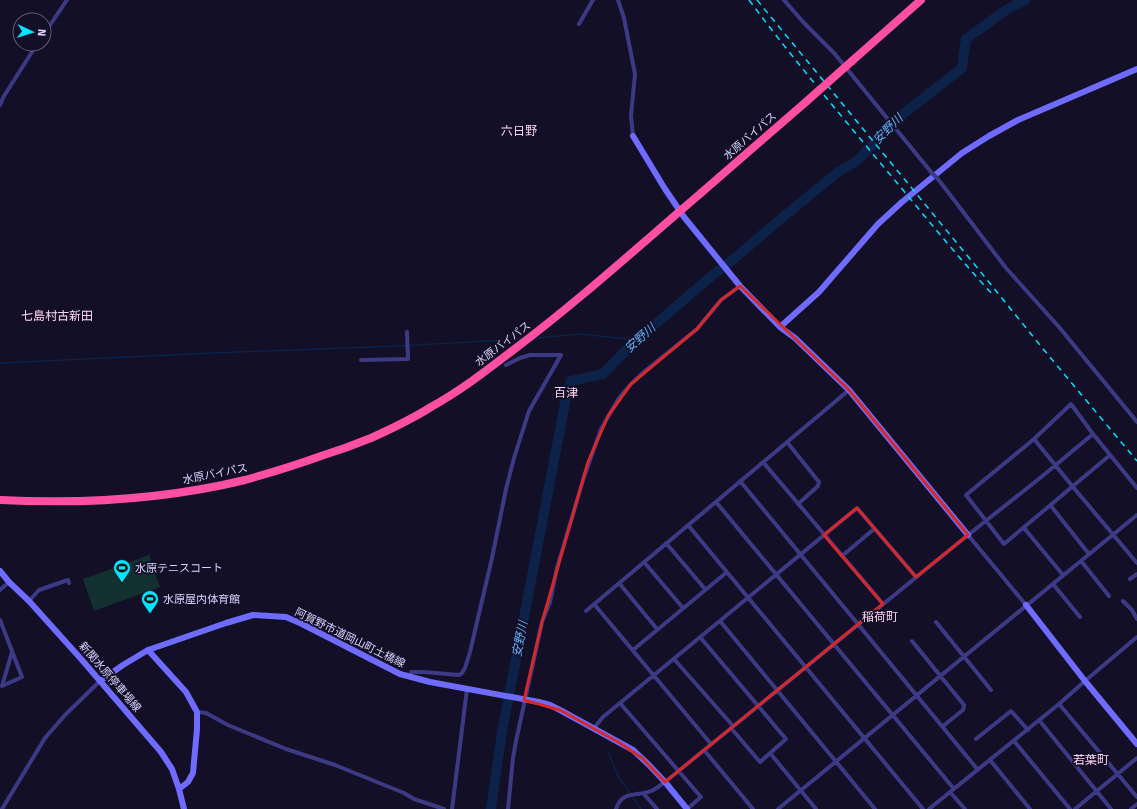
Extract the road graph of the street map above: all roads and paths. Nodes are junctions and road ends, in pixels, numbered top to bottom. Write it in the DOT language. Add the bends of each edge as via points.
graph roads {
  1 [pos="67,0"];
  2 [pos="593,0"];
  3 [pos="618,0"];
  4 [pos="784,0"];
  5 [pos="921,0"];
  6 [pos="52,22"];
  7 [pos="580,24"];
  8 [pos="32,52"];
  9 [pos="1137,69"];
  10 [pos="0,105"];
  11 [pos="634,138"];
  12 [pos="740,286"];
  13 [pos="780,327"];
  14 [pos="407,332"];
  15 [pos="361,360"];
  16 [pos="506,366"];
  17 [pos="849,390"];
  18 [pos="1137,422"];
  19 [pos="1093,434"];
  20 [pos="1034,439"];
  21 [pos="787,442"];
  22 [pos="1110,455"];
  23 [pos="763,462"];
  24 [pos="1055,466"];
  25 [pos="740,481"];
  26 [pos="1073,487"];
  27 [pos="1137,488"];
  28 [pos="0,500"];
  29 [pos="716,502"];
  30 [pos="798,504"];
  31 [pos="1051,506"];
  32 [pos="1136,518"];
  33 [pos="986,521"];
  34 [pos="688,525"];
  35 [pos="1024,528"];
  36 [pos="874,529"];
  37 [pos="968,534"];
  38 [pos="824,535"];
  39 [pos="1112,535"];
  40 [pos="666,543"];
  41 [pos="801,554"];
  42 [pos="1089,554"];
  43 [pos="842,556"];
  44 [pos="1081,561"];
  45 [pos="644,562"];
  46 [pos="1137,563"];
  47 [pos="0,571"];
  48 [pos="727,572"];
  49 [pos="1137,574"];
  50 [pos="776,575"];
  51 [pos="1063,575"];
  52 [pos="916,577"];
  53 [pos="1130,579"];
  54 [pos="9,582"];
  55 [pos="69,583"];
  56 [pos="619,583"];
  57 [pos="1053,584"];
  58 [pos="706,589"];
  59 [pos="0,590"];
  60 [pos="1109,596"];
  61 [pos="748,598"];
  62 [pos="29,601"];
  63 [pos="1123,601"];
  64 [pos="594,604"];
  65 [pos="883,604"];
  66 [pos="1026,605"];
  67 [pos="682,608"];
  68 [pos="586,611"];
  69 [pos="1080,617"];
  70 [pos="1137,619"];
  71 [pos="0,620"];
  72 [pos="720,621"];
  73 [pos="936,622"];
  74 [pos="858,624"];
  75 [pos="657,629"];
  76 [pos="700,637"];
  77 [pos="1137,637"];
  78 [pos="912,641"];
  79 [pos="834,644"];
  80 [pos="148,650"];
  81 [pos="633,650"];
  82 [pos="12,652"];
  83 [pos="964,656"];
  84 [pos="674,659"];
  85 [pos="805,667"];
  86 [pos="411,672"];
  87 [pos="654,675"];
  88 [pos="940,676"];
  89 [pos="100,681"];
  90 [pos="1085,681"];
  91 [pos="467,689"];
  92 [pos="777,690"];
  93 [pos="991,690"];
  94 [pos="917,695"];
  95 [pos="524,700"];
  96 [pos="620,703"];
  97 [pos="1059,704"];
  98 [pos="758,706"];
  99 [pos="197,712"];
  100 [pos="892,715"];
  101 [pos="1039,720"];
  102 [pos="943,726"];
  103 [pos="732,727"];
  104 [pos="594,728"];
  105 [pos="1028,730"];
  106 [pos="864,738"];
  107 [pos="976,739"];
  108 [pos="1136,739"];
  109 [pos="1014,741"];
  110 [pos="711,744"];
  111 [pos="704,750"];
  112 [pos="770,753"];
  113 [pos="1137,758"];
  114 [pos="990,760"];
  115 [pos="836,761"];
  116 [pos="978,770"];
  117 [pos="678,771"];
  118 [pos="1117,774"];
  119 [pos="665,782"];
  120 [pos="179,789"];
  121 [pos="801,790"];
  122 [pos="952,791"];
  123 [pos="1096,791"];
  124 [pos="643,793"];
  125 [pos="1137,797"];
  126 [pos="1137,804"];
  127 [pos="2,809"];
  128 [pos="184,809"];
  129 [pos="444,809"];
  130 [pos="452,809"];
  131 [pos="508,809"];
  132 [pos="616,809"];
  133 [pos="657,809"];
  134 [pos="687,809"];
  135 [pos="753,809"];
  136 [pos="778,809"];
  137 [pos="816,809"];
  138 [pos="875,809"];
  139 [pos="923,809"];
  140 [pos="930,809"];
  141 [pos="965,809"];
  142 [pos="1030,809"];
  143 [pos="1070,809"];
  144 [pos="1075,809"];
  145 [pos="1111,809"];
  146 [pos="1131,809"];
  1 -- 6 [label="street"];
  2 -- 7 [label="street"];
  3 -- 11 [label="street" via="627,29 635,74 631,116"];
  4 -- 18 [label="street, bridge" via="872,98 1006,268 1059,327"];
  5 -- 28 [label="highway, 水原バイパス, bridge" via="590,290 483,373 430,408 371,438 244,480 129,498"];
  8 -- 10 [label="street"];
  9 -- 13 [label="street" via="1018,120 962,153 878,224 819,292"];
  11 -- 12 [label="street" via="684,217"];
  12 -- 13 [label="street"];
  12 -- 95 [label="street" via="721,300 697,329 631,384 619,398 601,429 584,477 550,602 542,622"];
  13 -- 17 [label="street"];
  14 -- 15 [label="street" via="408,358"];
  16 -- 86 [label="street" via="530,355 561,355 529,411 514,458 465,668 459,675"];
  17 -- 21 [label="street"];
  17 -- 37 [label="street"];
  19 -- 20 [label="street" via="1071,404"];
  19 -- 22 [label="street"];
  19 -- 24 [label="street"];
  20 -- 24 [label="street"];
  20 -- 33 [label="street" via="966,495"];
  21 -- 23 [label="street"];
  21 -- 30 [label="street" via="819,482 818,486"];
  22 -- 26 [label="street"];
  22 -- 27 [label="street"];
  23 -- 25 [label="street"];
  23 -- 30 [label="street"];
  24 -- 26 [label="street"];
  24 -- 33 [label="street"];
  25 -- 29 [label="street"];
  25 -- 41 [label="street"];
  26 -- 31 [label="street"];
  26 -- 39 [label="street"];
  29 -- 34 [label="street"];
  29 -- 50 [label="street"];
  30 -- 38 [label="street"];
  31 -- 35 [label="street"];
  31 -- 42 [label="street"];
  32 -- 39 [label="street"];
  33 -- 35 [label="street" via="1004,544"];
  33 -- 37 [label="street"];
  34 -- 40 [label="street"];
  34 -- 48 [label="street"];
  35 -- 51 [label="street"];
  36 -- 38 [label="street" via="857,508"];
  36 -- 43 [label="street"];
  36 -- 52 [label="street"];
  37 -- 52 [label="street"];
  37 -- 66 [label="street"];
  38 -- 41 [label="street"];
  38 -- 43 [label="street"];
  39 -- 42 [label="street"];
  39 -- 46 [label="street"];
  40 -- 45 [label="street"];
  40 -- 58 [label="street"];
  41 -- 50 [label="street"];
  41 -- 74 [label="street"];
  42 -- 44 [label="street"];
  43 -- 65 [label="street"];
  44 -- 51 [label="street"];
  44 -- 60 [label="street"];
  45 -- 56 [label="street"];
  45 -- 67 [label="street"];
  47 -- 54 [label="street, 新関水原停車場線"];
  48 -- 58 [label="street"];
  48 -- 61 [label="street"];
  49 -- 53 [label="street"];
  50 -- 61 [label="street"];
  50 -- 79 [label="street"];
  51 -- 57 [label="street"];
  52 -- 65 [label="street"];
  54 -- 59 [label="street"];
  54 -- 62 [label="street, 新関水原停車場線"];
  55 -- 62 [label="street" via="68,580 38,590"];
  56 -- 64 [label="street"];
  56 -- 75 [label="street"];
  57 -- 66 [label="street"];
  57 -- 69 [label="street"];
  58 -- 67 [label="street"];
  61 -- 72 [label="street"];
  61 -- 85 [label="street"];
  62 -- 89 [label="street, 新関水原停車場線"];
  63 -- 70 [label="street"];
  64 -- 68 [label="street"];
  64 -- 81 [label="street"];
  65 -- 74 [label="street"];
  66 -- 83 [label="street"];
  66 -- 90 [label="street"];
  67 -- 75 [label="street"];
  71 -- 82 [label="street"];
  72 -- 76 [label="street"];
  72 -- 92 [label="street"];
  73 -- 83 [label="street"];
  74 -- 79 [label="street"];
  74 -- 94 [label="street"];
  75 -- 81 [label="street"];
  76 -- 84 [label="street"];
  76 -- 98 [label="street"];
  77 -- 90 [label="street"];
  78 -- 88 [label="street"];
  79 -- 85 [label="street"];
  79 -- 100 [label="street"];
  80 -- 89 [label="street, 阿賀野市道岡山町土橋線"];
  80 -- 91 [label="street, 阿賀野市道岡山町土橋線" via="253,615 286,618 400,674"];
  80 -- 99 [label="street" via="186,692"];
  81 -- 87 [label="street"];
  82 -- 82 [label="street" via="22,677 2,686 4,679"];
  83 -- 88 [label="street"];
  83 -- 93 [label="street"];
  84 -- 87 [label="street"];
  84 -- 103 [label="street"];
  85 -- 92 [label="street"];
  85 -- 106 [label="street"];
  87 -- 96 [label="street"];
  87 -- 110 [label="street"];
  88 -- 94 [label="street"];
  88 -- 102 [label="street" via="964,705 963,710"];
  89 -- 120 [label="street, 新関水原停車場線" via="161,752 172,769"];
  89 -- 127 [label="street" via="45,738"];
  90 -- 97 [label="street"];
  90 -- 108 [label="street"];
  91 -- 95 [label="street, 阿賀野市道岡山町土橋線"];
  91 -- 130 [label="street"];
  92 -- 98 [label="street"];
  92 -- 115 [label="street"];
  94 -- 100 [label="street"];
  94 -- 102 [label="street"];
  95 -- 104 [label="street, 阿賀野市道岡山町土橋線" via="550,705"];
  95 -- 131 [label="street" via="512,758"];
  96 -- 104 [label="street"];
  96 -- 117 [label="street"];
  97 -- 101 [label="street"];
  97 -- 118 [label="street"];
  98 -- 103 [label="street"];
  98 -- 112 [label="street" via="786,739"];
  99 -- 120 [label="street" via="193,774"];
  99 -- 129 [label="street" via="206,713 286,749 347,769 414,799"];
  100 -- 106 [label="street"];
  100 -- 122 [label="street"];
  101 -- 105 [label="street"];
  101 -- 123 [label="street"];
  102 -- 116 [label="street"];
  103 -- 110 [label="street"];
  103 -- 112 [label="street" via="760,762"];
  104 -- 119 [label="street, 阿賀野市道岡山町土橋線" via="633,750"];
  105 -- 107 [label="street" via="1011,711"];
  105 -- 109 [label="street"];
  106 -- 115 [label="street"];
  106 -- 139 [label="street"];
  109 -- 114 [label="street"];
  109 -- 143 [label="street"];
  110 -- 111 [label="street"];
  111 -- 117 [label="street"];
  111 -- 135 [label="street"];
  112 -- 121 [label="street"];
  113 -- 118 [label="street"];
  114 -- 116 [label="street"];
  114 -- 142 [label="street"];
  115 -- 121 [label="street"];
  115 -- 138 [label="street"];
  116 -- 122 [label="street"];
  117 -- 119 [label="street"];
  117 -- 134 [label="street" via="701,798"];
  118 -- 123 [label="street"];
  118 -- 125 [label="street"];
  119 -- 124 [label="street" via="652,791"];
  119 -- 134 [label="street, 阿賀野市道岡山町土橋線"];
  120 -- 128 [label="street, 新関水原停車場線"];
  121 -- 136 [label="street"];
  121 -- 137 [label="street"];
  122 -- 140 [label="street"];
  122 -- 141 [label="street"];
  123 -- 144 [label="street"];
  123 -- 145 [label="street"];
  124 -- 132 [label="street" via="624,797 618,802"];
  124 -- 133 [label="street"];
  126 -- 146 [label="street"];
}
